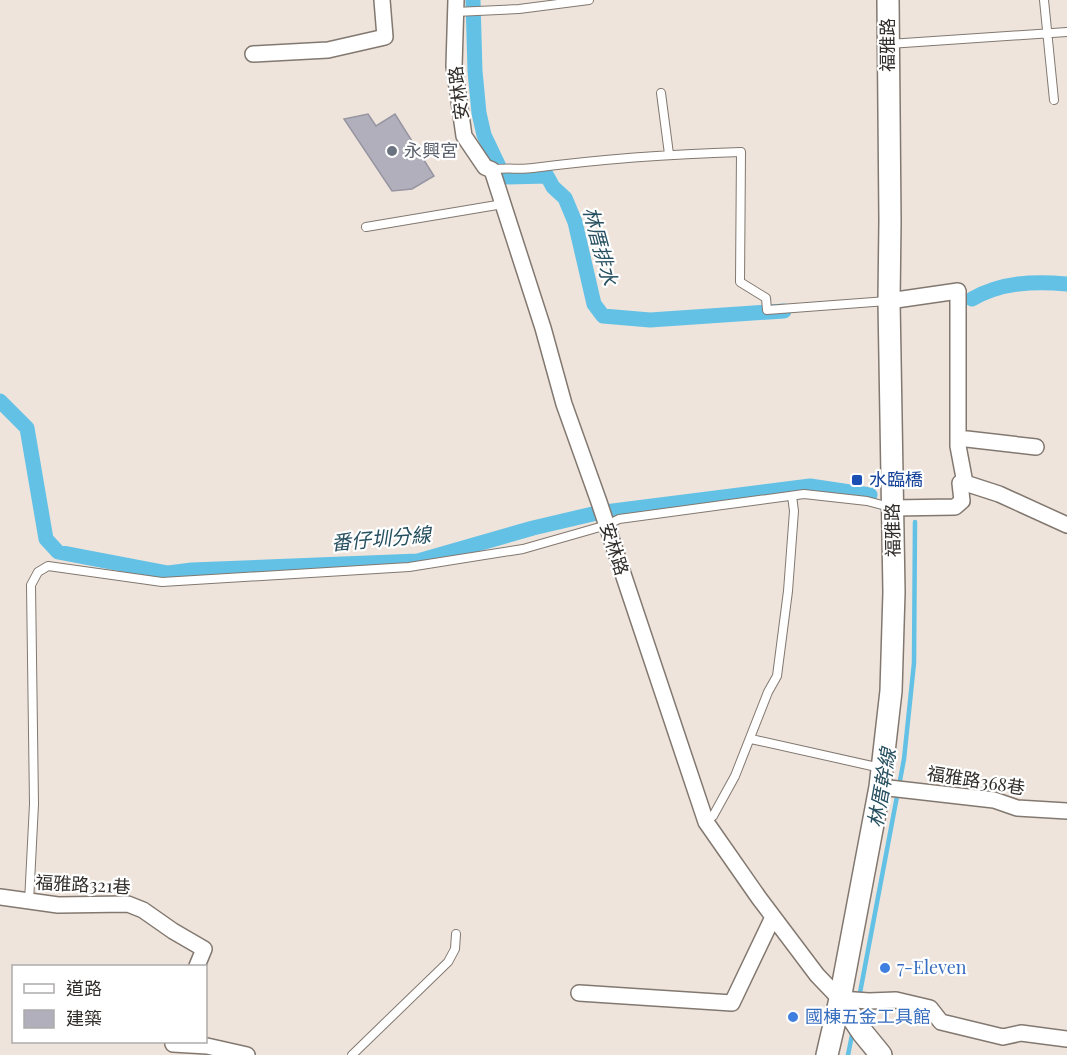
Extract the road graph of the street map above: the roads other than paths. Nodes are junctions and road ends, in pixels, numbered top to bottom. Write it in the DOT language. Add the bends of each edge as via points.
graph roads {
  1 [pos="382,0"];
  2 [pos="589,0"];
  3 [pos="888,0"];
  4 [pos="1044,0"];
  5 [pos="456,6"];
  6 [pos="1067,33"];
  7 [pos="1048,34"];
  8 [pos="888,45"];
  9 [pos="254,54"];
  10 [pos="661,93"];
  11 [pos="1054,100"];
  12 [pos="669,154"];
  13 [pos="492,170"];
  14 [pos="502,204"];
  15 [pos="366,227"];
  16 [pos="889,301"];
  17 [pos="958,438"];
  18 [pos="1036,447"];
  19 [pos="965,483"];
  20 [pos="792,496"];
  21 [pos="893,508"];
  22 [pos="606,523"];
  23 [pos="1067,525"];
  24 [pos="751,739"];
  25 [pos="883,781"];
  26 [pos="1067,811"];
  27 [pos="706,822"];
  28 [pos="0,897"];
  29 [pos="29,902"];
  30 [pos="773,917"];
  31 [pos="456,934"];
  32 [pos="197,965"];
  33 [pos="579,993"];
  34 [pos="846,1004"];
  35 [pos="1067,1039"];
  36 [pos="173,1043"];
  37 [pos="247,1055"];
  38 [pos="352,1055"];
  39 [pos="827,1055"];
  40 [pos="880,1055"];
  1 -- 9 [label="street" via="385,37 328,50"];
  2 -- 5 [label="lane" via="519,9"];
  3 -- 8 [label="main road, 福雅路"];
  4 -- 7 [label="lane"];
  5 -- 13 [label="street, 安林路" via="454,66 464,136 485,167"];
  6 -- 7 [label="lane"];
  7 -- 8 [label="lane"];
  7 -- 11 [label="lane"];
  8 -- 16 [label="main road, 福雅路"];
  10 -- 12 [label="lane"];
  12 -- 13 [label="lane"];
  12 -- 16 [label="lane" via="741,152 740,282 766,298 767,310"];
  13 -- 14 [label="street, 安林路"];
  14 -- 15 [label="lane"];
  14 -- 22 [label="street, 安林路" via="564,404"];
  16 -- 17 [label="street" via="958,291"];
  16 -- 21 [label="main road, 福雅路"];
  17 -- 18 [label="street"];
  17 -- 19 [label="street"];
  19 -- 21 [label="street" via="960,483 962,501 955,507"];
  19 -- 23 [label="street"];
  20 -- 21 [label="lane" via="867,501"];
  20 -- 22 [label="lane"];
  20 -- 24 [label="lane" via="788,591 777,676"];
  21 -- 25 [label="main road, 福雅路" via="891,691"];
  22 -- 27 [label="street, 安林路"];
  22 -- 29 [label="lane" via="523,549 409,567 162,582 48,566 31,585 34,804"];
  24 -- 25 [label="lane"];
  24 -- 27 [label="lane" via="735,776"];
  25 -- 26 [label="street, 福雅路368巷" via="908,790"];
  25 -- 34 [label="main road, 福雅路"];
  27 -- 30 [label="street, 安林路"];
  28 -- 29 [label="street, 福雅路321巷"];
  29 -- 32 [label="street, 福雅路321巷" via="128,904 204,949"];
  30 -- 33 [label="street" via="732,1003"];
  30 -- 34 [label="street, 安林路" via="817,975"];
  31 -- 38 [label="lane" via="455,949 448,962"];
  34 -- 35 [label="street" via="896,1000 930,1008 941,1022 1003,1037 1021,1032"];
  34 -- 39 [label="main road, 福雅路"];
  34 -- 40 [label="main road, 安林路"];
  36 -- 37 [label="street"];
}
